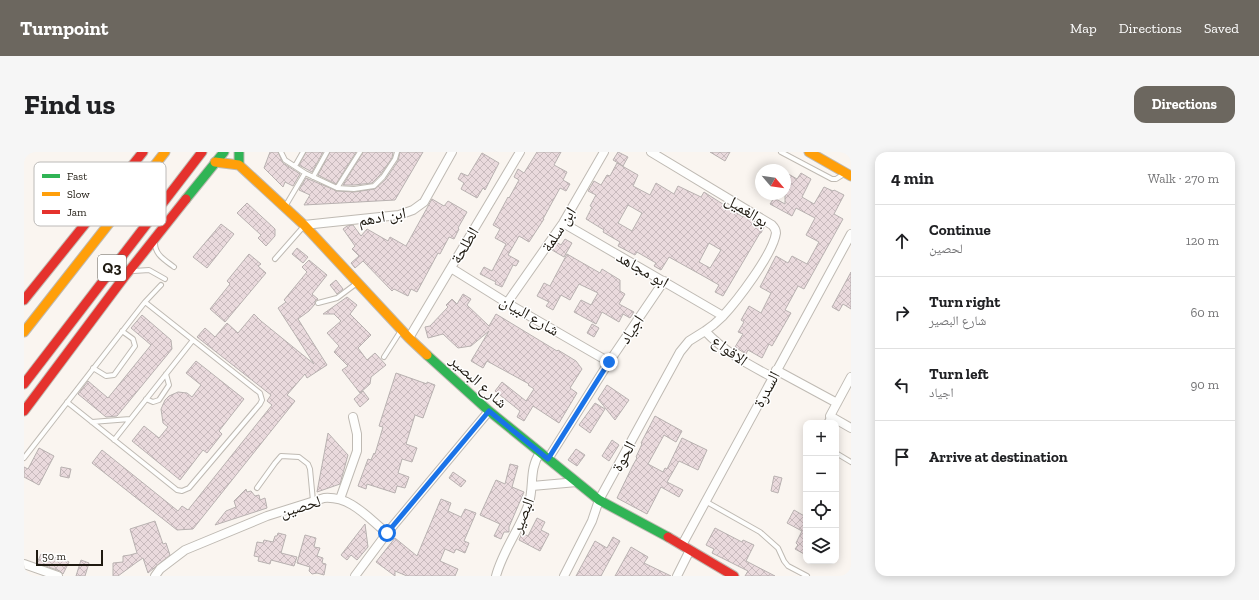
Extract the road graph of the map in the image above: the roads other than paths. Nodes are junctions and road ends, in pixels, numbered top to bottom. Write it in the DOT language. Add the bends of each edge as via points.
graph roads {
  1 [pos="143,152"];
  2 [pos="165,152"];
  3 [pos="202,152"];
  4 [pos="224,152"];
  5 [pos="239,152"];
  6 [pos="281,152"];
  7 [pos="303,152"];
  8 [pos="327,152"];
  9 [pos="360,152"];
  10 [pos="397,152"];
  11 [pos="452,152"];
  12 [pos="520,152"];
  13 [pos="604,152"];
  14 [pos="651,152"];
  15 [pos="781,152"];
  16 [pos="809,152"];
  17 [pos="823,155"];
  18 [pos="135,162"];
  19 [pos="157,162"];
  20 [pos="215,162"];
  21 [pos="239,166"];
  22 [pos="295,166"];
  23 [pos="305,173"];
  24 [pos="848,174"];
  25 [pos="313,177"];
  26 [pos="337,188"];
  27 [pos="166,199"];
  28 [pos="285,208"];
  29 [pos="563,223"];
  30 [pos="166,224"];
  31 [pos="304,225"];
  32 [pos="84,226"];
  33 [pos="108,226"];
  34 [pos="145,226"];
  35 [pos="164,226"];
  36 [pos="851,234"];
  37 [pos="99,238"];
  38 [pos="155,238"];
  39 [pos="275,259"];
  40 [pos="174,267"];
  41 [pos="451,268"];
  42 [pos="125,276"];
  43 [pos="165,279"];
  44 [pos="664,281"];
  45 [pos="357,283"];
  46 [pos="161,285"];
  47 [pos="24,300"];
  48 [pos="144,302"];
  49 [pos="318,303"];
  50 [pos="508,303"];
  51 [pos="723,316"];
  52 [pos="24,318"];
  53 [pos="402,330"];
  54 [pos="122,331"];
  55 [pos="705,331"];
  56 [pos="24,332"];
  57 [pos="409,338"];
  58 [pos="193,340"];
  59 [pos="689,341"];
  60 [pos="384,357"];
  61 [pos="609,362"];
  62 [pos="93,368"];
  63 [pos="166,374"];
  64 [pos="774,374"];
  65 [pos="851,377"];
  66 [pos="24,384"];
  67 [pos="146,399"];
  68 [pos="67,402"];
  69 [pos="837,403"];
  70 [pos="24,411"];
  71 [pos="489,411"];
  72 [pos="353,417"];
  73 [pos="130,419"];
  74 [pos="828,420"];
  75 [pos="92,422"];
  76 [pos="839,424"];
  77 [pos="851,428"];
  78 [pos="114,440"];
  79 [pos="540,453"];
  80 [pos="839,455"];
  81 [pos="24,458"];
  82 [pos="548,459"];
  83 [pos="851,462"];
  84 [pos="577,482"];
  85 [pos="532,486"];
  86 [pos="257,488"];
  87 [pos="340,500"];
  88 [pos="599,500"];
  89 [pos="705,501"];
  90 [pos="313,502"];
  91 [pos="387,533"];
  92 [pos="682,545"];
  93 [pos="690,550"];
  94 [pos="24,564"];
  95 [pos="58,576"];
  96 [pos="155,576"];
  97 [pos="355,576"];
  98 [pos="496,576"];
  99 [pos="564,576"];
  100 [pos="677,576"];
  101 [pos="734,576"];
  102 [pos="807,576"];
  1 -- 18 [label="main road"];
  2 -- 19 [label="main road, Q3"];
  3 -- 27 [label="main road, Q3"];
  4 -- 20 [label="main road"];
  5 -- 21 [label="main road"];
  6 -- 22 [label="lane" via="285,160"];
  7 -- 22 [label="lane"];
  8 -- 25 [label="lane"];
  9 -- 26 [label="lane"];
  10 -- 26 [label="lane" via="383,177 374,186"];
  11 -- 31 [label="street, ابن ادهم" via="424,202 413,210 399,215"];
  12 -- 41 [label="street, الطلحة"];
  13 -- 29 [label="street, ابن سلمة"];
  14 -- 51 [label="street, بوالغميل" via="775,228 776,232 768,254 754,277"];
  15 -- 24 [label="lane" via="832,179"];
  16 -- 17 [label="main road"];
  17 -- 24 [label="main road"];
  20 -- 21 [label="main road"];
  20 -- 30 [label="main road"];
  21 -- 28 [label="main road, شارع البصير"];
  22 -- 23 [label="lane"];
  23 -- 25 [label="lane"];
  23 -- 28 [label="lane"];
  25 -- 26 [label="lane"];
  28 -- 31 [label="main road, شارع البصير"];
  29 -- 44 [label="street, ابو مجاهد"];
  29 -- 50 [label="street, ابن سلمة"];
  31 -- 39 [label="lane"];
  31 -- 45 [label="main road, شارع البصير"];
  32 -- 47 [label="main road"];
  33 -- 37 [label="main road, Q3"];
  34 -- 66 [label="main road, Q3"];
  35 -- 38 [label="main road"];
  36 -- 64 [label="street, السدرة"];
  37 -- 52 [label="main road" via="51,284"];
  37 -- 56 [label="main road, Q3"];
  38 -- 40 [label="lane" via="158,254"];
  38 -- 42 [label="main road"];
  41 -- 50 [label="street, شارع البيان"];
  41 -- 57 [label="street, الطلحة"];
  42 -- 43 [label="lane" via="134,270 145,269"];
  42 -- 70 [label="main road"];
  44 -- 51 [label="street, ابو مجاهد"];
  44 -- 61 [label="street, اجياد"];
  45 -- 49 [label="lane" via="337,298"];
  45 -- 53 [label="main road, شارع البصير"];
  46 -- 48 [label="lane"];
  48 -- 54 [label="lane"];
  48 -- 58 [label="lane"];
  50 -- 61 [label="street, شارع البيان"];
  51 -- 55 [label="street, بوالغميل"];
  53 -- 57 [label="main road, شارع البصير"];
  53 -- 60 [label="lane"];
  54 -- 62 [label="lane"];
  54 -- 62 [label="lane" via="133,339 135,346 114,375 106,376"];
  55 -- 59 [label="street, الاقواع"];
  55 -- 64 [label="street, الاقواع" via="730,354"];
  57 -- 71 [label="main road, شارع البصير"];
  58 -- 63 [label="lane"];
  58 -- 78 [label="lane" via="260,393 260,404 186,490 177,490"];
  59 -- 88 [label="street, الحوة" via="680,352"];
  61 -- 82 [label="street, اجياد"];
  62 -- 68 [label="lane"];
  63 -- 67 [label="lane"];
  63 -- 67 [label="lane" via="169,385 159,400 153,402"];
  64 -- 69 [label="street, الاقواع"];
  64 -- 89 [label="street, السدرة"];
  65 -- 69 [label="street"];
  67 -- 73 [label="lane"];
  68 -- 75 [label="lane"];
  68 -- 81 [label="lane"];
  69 -- 74 [label="street"];
  71 -- 79 [label="main road, شارع البصير"];
  71 -- 91 [label="street"];
  72 -- 87 [label="street" via="357,434 356,451"];
  73 -- 75 [label="lane"];
  73 -- 78 [label="lane"];
  75 -- 78 [label="lane"];
  76 -- 77 [label="street"];
  79 -- 82 [label="main road, شارع البصير"];
  79 -- 85 [label="street, البصير" via="533,468"];
  80 -- 83 [label="lane"];
  82 -- 84 [label="main road, شارع البصير"];
  84 -- 85 [label="street"];
  84 -- 88 [label="main road, شارع البصير"];
  85 -- 98 [label="street, البصير" via="529,502"];
  86 -- 90 [label="lane" via="282,456 299,457 310,469"];
  87 -- 90 [label="street, لحصين" via="332,498"];
  87 -- 91 [label="street, لحصين" via="350,502"];
  88 -- 92 [label="main road, شارع البصير"];
  88 -- 99 [label="street, الحوة" via="592,520"];
  89 -- 92 [label="street, السدرة"];
  89 -- 102 [label="lane" via="760,532 778,548 788,566"];
  90 -- 96 [label="street, لحصين" via="267,516 186,550 160,569"];
  91 -- 97 [label="street"];
  92 -- 93 [label="main road, شارع البصير"];
  93 -- 100 [label="street"];
  93 -- 101 [label="main road, شارع البصير"];
  94 -- 95 [label="street"];
}
